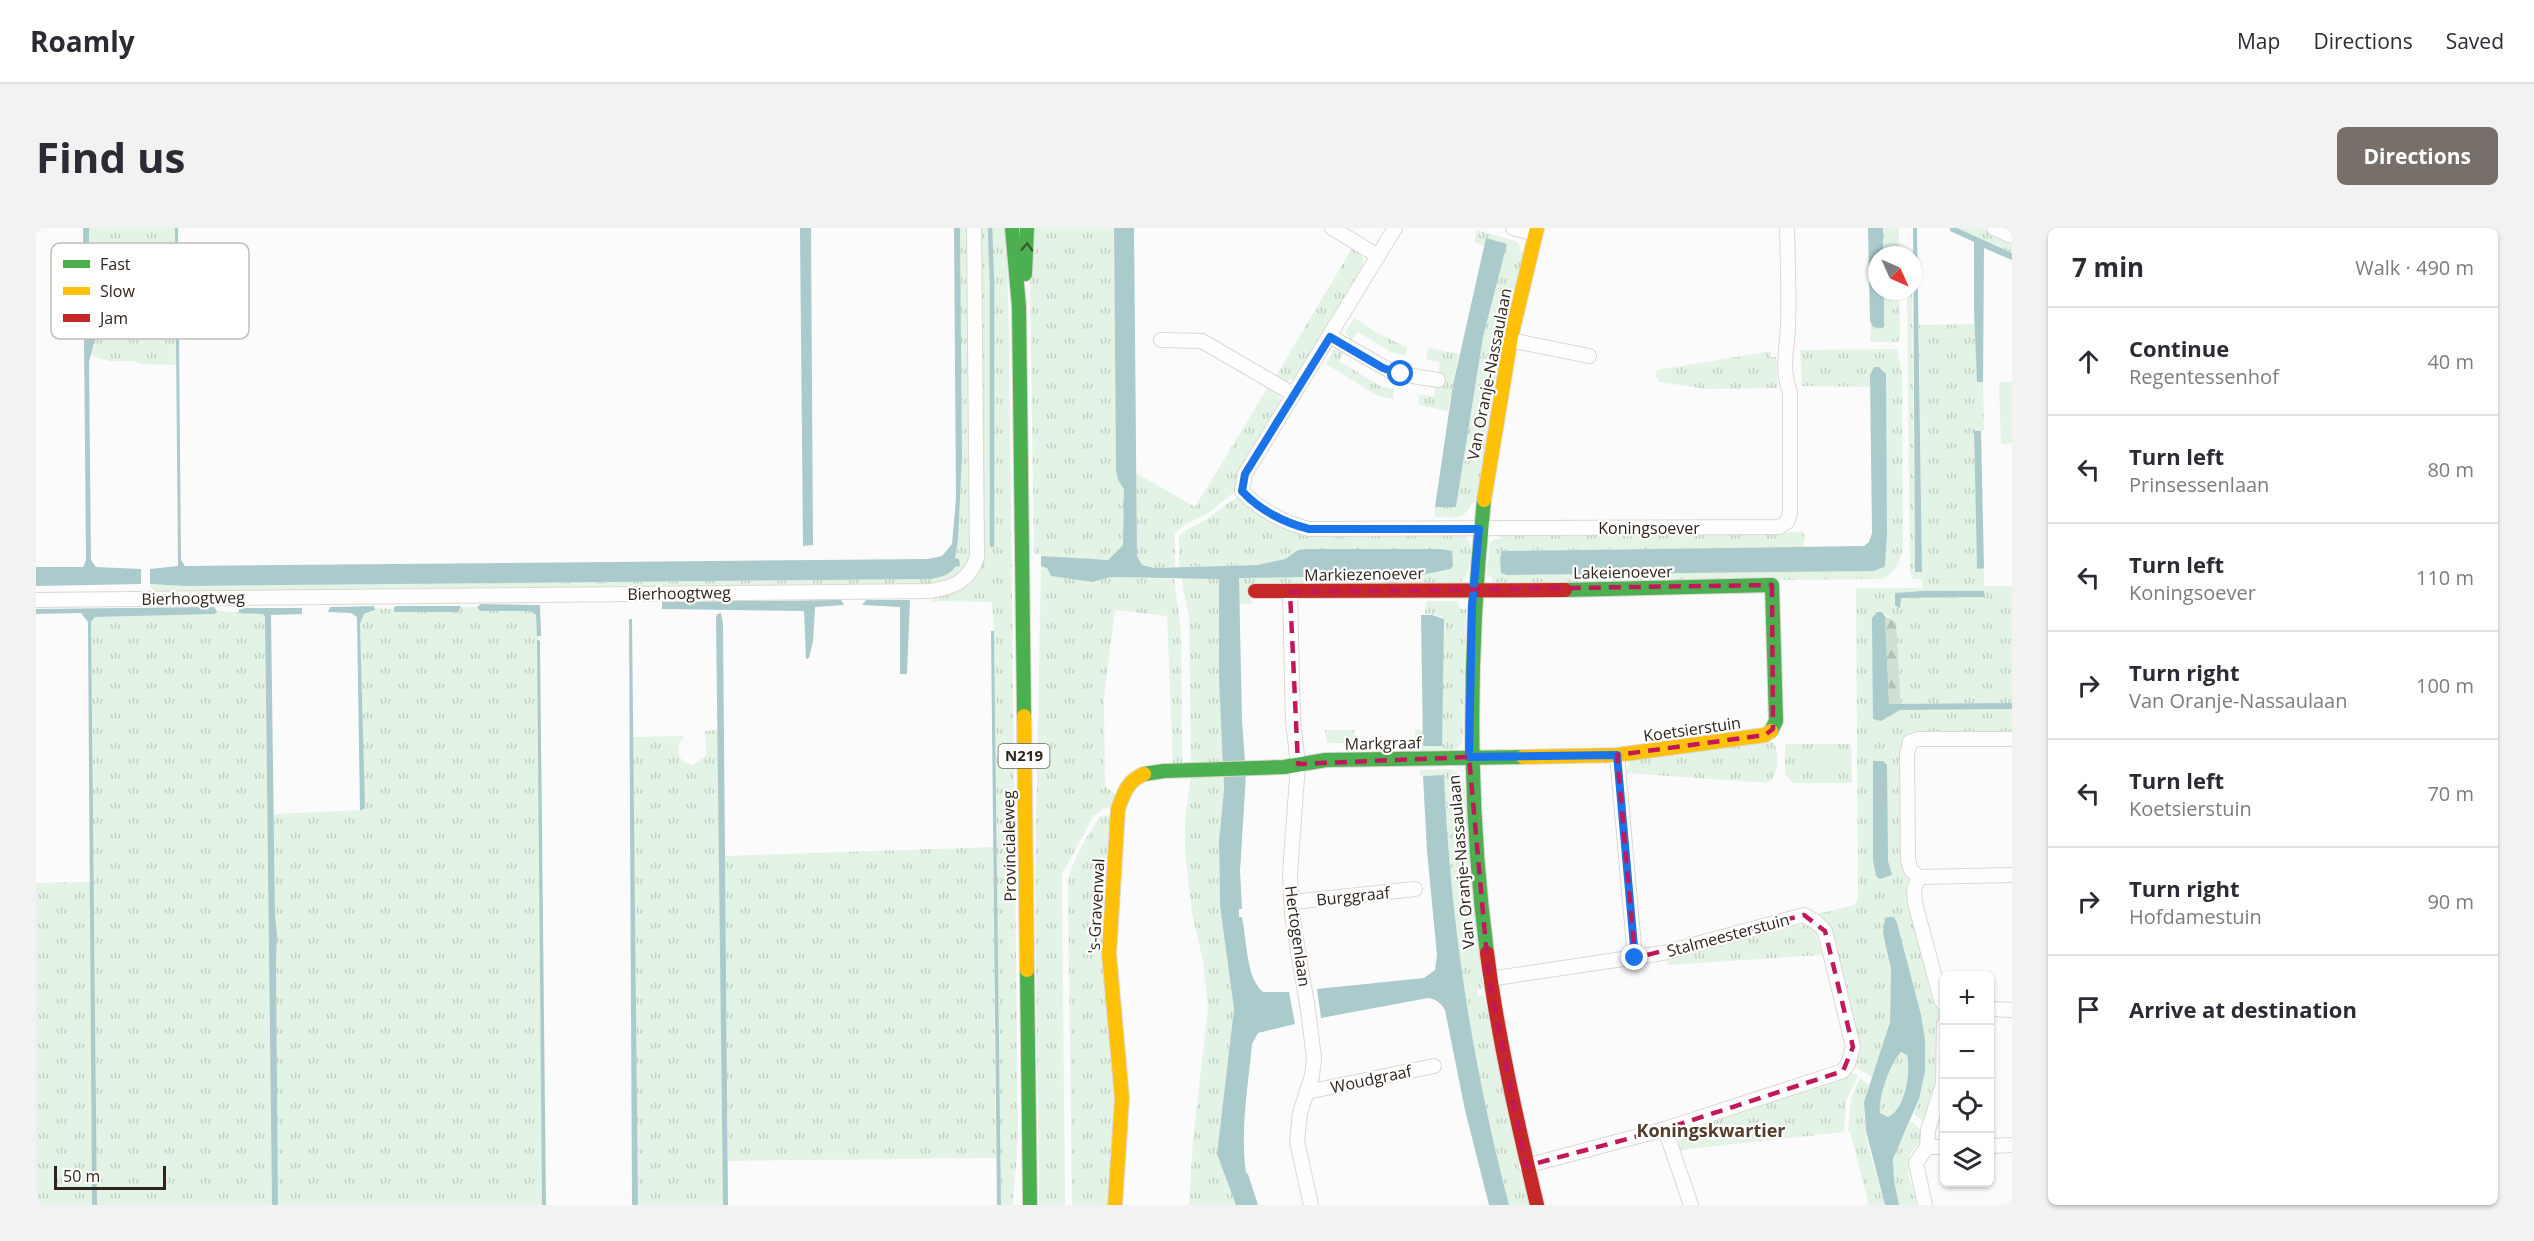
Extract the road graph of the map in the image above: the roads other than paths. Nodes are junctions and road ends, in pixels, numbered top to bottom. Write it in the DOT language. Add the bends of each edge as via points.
graph roads {
  1 [pos="974,228"];
  2 [pos="1012,228"];
  3 [pos="1028,228"];
  4 [pos="1332,228"];
  5 [pos="1395,228"];
  6 [pos="1513,228"];
  7 [pos="1787,228"];
  8 [pos="1994,228"];
  9 [pos="1536,231"];
  10 [pos="2012,236"];
  11 [pos="1378,256"];
  12 [pos="1019,307"];
  13 [pos="1330,337"];
  14 [pos="1161,340"];
  15 [pos="1510,340"];
  16 [pos="1588,356"];
  17 [pos="1438,380"];
  18 [pos="1293,394"];
  19 [pos="1479,529"];
  20 [pos="1773,585"];
  21 [pos="1474,590"];
  22 [pos="1255,591"];
  23 [pos="1290,592"];
  24 [pos="36,600"];
  25 [pos="2012,739"];
  26 [pos="1617,755"];
  27 [pos="1469,757"];
  28 [pos="1298,764"];
  29 [pos="2012,875"];
  30 [pos="1919,877"];
  31 [pos="1415,889"];
  32 [pos="1292,903"];
  33 [pos="1635,958"];
  34 [pos="1489,979"];
  35 [pos="1940,996"];
  36 [pos="1994,1009"];
  37 [pos="2012,1010"];
  38 [pos="1944,1025"];
  39 [pos="1434,1066"];
  40 [pos="1308,1092"];
  41 [pos="1665,1129"];
  42 [pos="2012,1145"];
  43 [pos="1940,1146"];
  44 [pos="1994,1146"];
  45 [pos="1927,1147"];
  46 [pos="1526,1166"];
  47 [pos="1030,1205"];
  48 [pos="1115,1205"];
  49 [pos="1311,1205"];
  50 [pos="1537,1205"];
  51 [pos="1691,1205"];
  52 [pos="1925,1205"];
  1 -- 24 [label="street, Bierhoogtweg" via="977,558 963,581 949,588"];
  2 -- 12 [label="street, Provincialeweg / N219"];
  12 -- 3 [label="street, Provincialeweg / N219, one-way"];
  4 -- 11 [label="street"];
  5 -- 11 [label="street"];
  6 -- 9 [label="street"];
  7 -- 19 [label="street, Koningsoever" via="1788,329 1784,352 1790,393 1791,513 1787,522 1779,527"];
  8 -- 10 [label="street"];
  9 -- 15 [label="street, Van Oranje-Nassaulaan"];
  11 -- 13 [label="street"];
  12 -- 47 [label="street, Provincialeweg / N219"];
  13 -- 17 [label="street" via="1394,373"];
  13 -- 18 [label="street"];
  14 -- 18 [label="street" via="1202,341"];
  15 -- 16 [label="street"];
  15 -- 19 [label="street, Van Oranje-Nassaulaan"];
  18 -- 19 [label="street, Koningsoever" via="1245,474 1242,491 1251,501 1291,524 1309,529"];
  19 -- 21 [label="street, Van Oranje-Nassaulaan"];
  20 -- 21 [label="street, Lakeienoever"];
  20 -- 26 [label="street, Koetsierstuin" via="1773,729 1765,735"];
  21 -- 23 [label="street, Markiezenoever"];
  21 -- 27 [label="street, Van Oranje-Nassaulaan"];
  22 -- 23 [label="street, Markiezenoever"];
  23 -- 28 [label="street, Hertogenlaan"];
  25 -- 30 [label="street" via="1910,742 1906,754 1908,860"];
  26 -- 27 [label="street, Koetsierstuin"];
  26 -- 33 [label="street"];
  27 -- 28 [label="street, Markgraaf"];
  27 -- 34 [label="street, Van Oranje-Nassaulaan" via="1474,852"];
  28 -- 32 [label="street, Hertogenlaan" via="1291,837"];
  28 -- 48 [label="street, 's-Gravenwal" via="1147,772 1135,778 1121,796 1109,954 1122,1098"];
  29 -- 30 [label="street"];
  30 -- 35 [label="street" via="1914,889 1915,903"];
  31 -- 32 [label="street, Burggraaf"];
  32 -- 40 [label="street, Hertogenlaan" via="1314,1058"];
  33 -- 34 [label="street, Stalmeesterstuin"];
  33 -- 41 [label="street, Stalmeesterstuin" via="1804,915 1825,932 1853,1047 1842,1071"];
  34 -- 46 [label="street, Van Oranje-Nassaulaan"];
  36 -- 37 [label="street"];
  38 -- 45 [label="street" via="1943,1084 1928,1130"];
  39 -- 40 [label="street, Woudgraaf"];
  40 -- 49 [label="street, Hertogenlaan" via="1300,1113 1297,1141"];
  41 -- 46 [label="street"];
  41 -- 51 [label="street"];
  42 -- 44 [label="street"];
  43 -- 45 [label="street"];
  45 -- 52 [label="street" via="1916,1163"];
  46 -- 50 [label="street, Van Oranje-Nassaulaan"];
}
